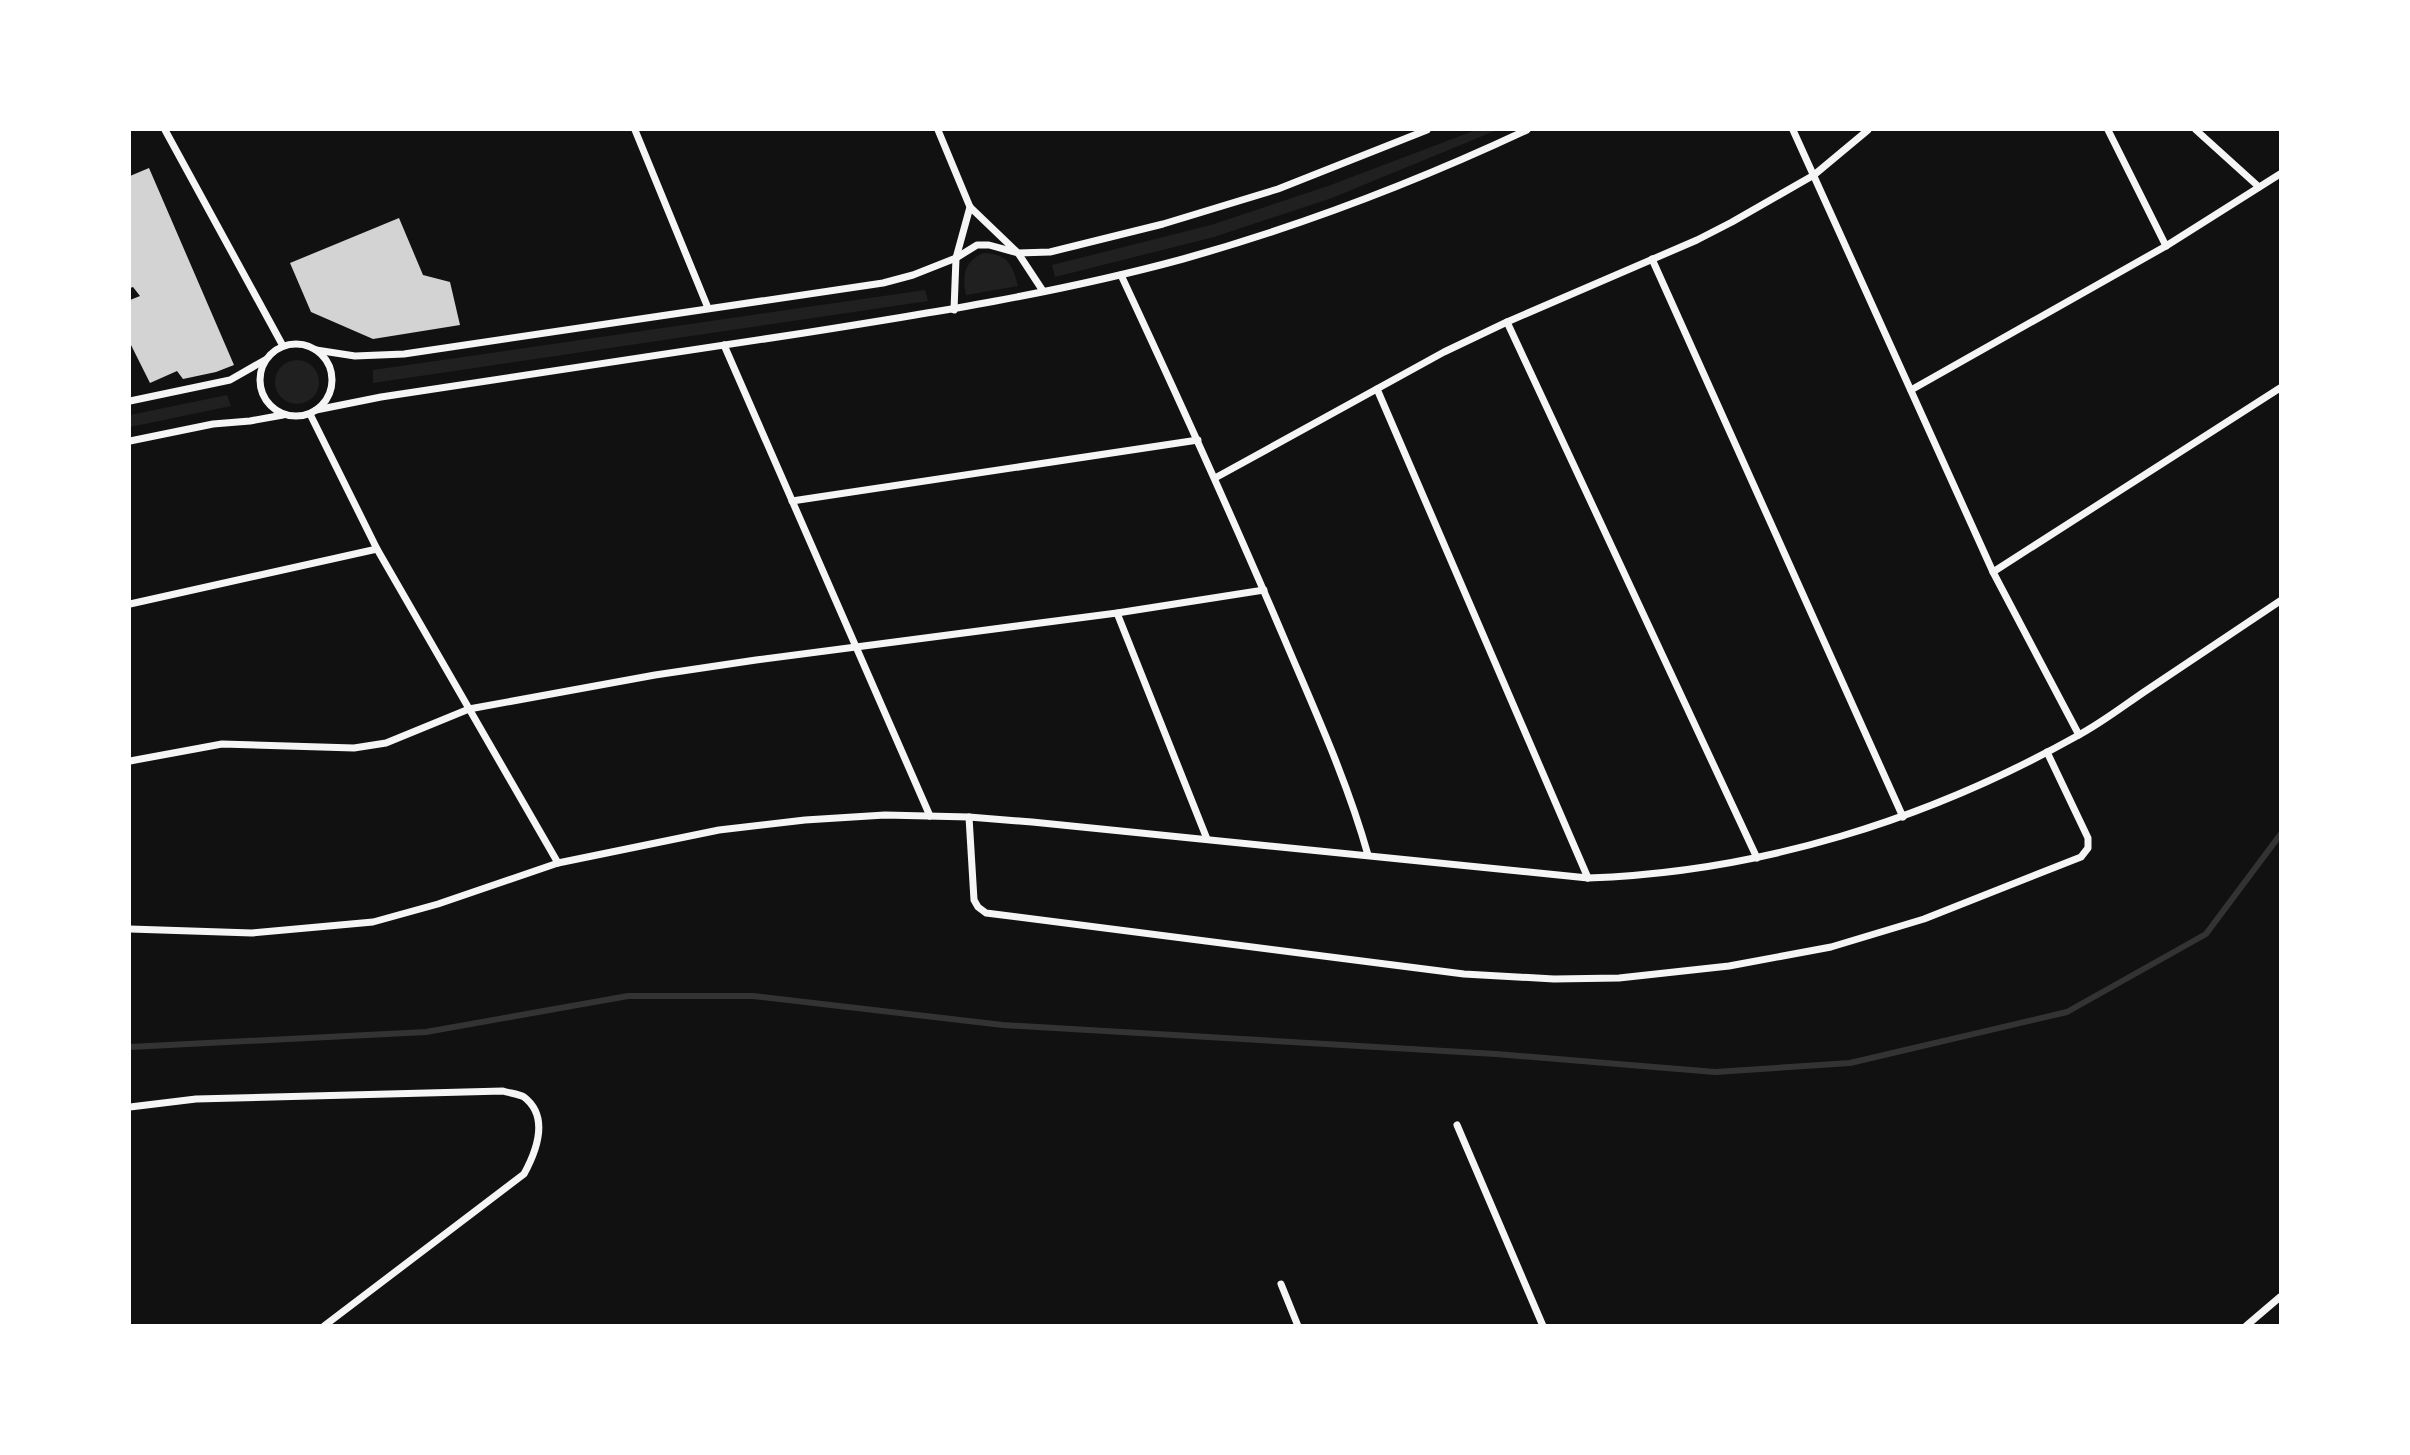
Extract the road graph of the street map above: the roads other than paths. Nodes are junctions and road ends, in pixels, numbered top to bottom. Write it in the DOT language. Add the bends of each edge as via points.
graph roads {
  1 [pos="165,130"];
  2 [pos="635,130"];
  3 [pos="938,130"];
  4 [pos="1427,130"];
  5 [pos="1527,130"];
  6 [pos="1793,130"];
  7 [pos="1868,130"];
  8 [pos="2108,130"];
  9 [pos="2196,130"];
  10 [pos="2280,174"];
  11 [pos="1814,175"];
  12 [pos="2259,187"];
  13 [pos="970,207"];
  14 [pos="2166,246"];
  15 [pos="1018,253"];
  16 [pos="956,258"];
  17 [pos="1652,259"];
  18 [pos="1121,275"];
  19 [pos="1043,291"];
  20 [pos="708,308"];
  21 [pos="954,310"];
  22 [pos="1507,322"];
  23 [pos="724,345"];
  24 [pos="283,346"];
  25 [pos="316,349"];
  26 [pos="265,360"];
  27 [pos="2280,388"];
  28 [pos="1377,389"];
  29 [pos="1911,390"];
  30 [pos="130,401"];
  31 [pos="313,412"];
  32 [pos="283,415"];
  33 [pos="1198,440"];
  34 [pos="130,441"];
  35 [pos="1215,478"];
  36 [pos="792,501"];
  37 [pos="377,549"];
  38 [pos="1993,572"];
  39 [pos="1264,590"];
  40 [pos="2280,601"];
  41 [pos="130,604"];
  42 [pos="1116,612"];
  43 [pos="856,648"];
  44 [pos="469,709"];
  45 [pos="2079,735"];
  46 [pos="2047,752"];
  47 [pos="130,761"];
  48 [pos="930,816"];
  49 [pos="969,817"];
  50 [pos="1903,817"];
  51 [pos="1207,839"];
  52 [pos="1368,855"];
  53 [pos="1757,858"];
  54 [pos="558,863"];
  55 [pos="1588,878"];
  56 [pos="130,929"];
  57 [pos="130,1107"];
  58 [pos="1457,1125"];
  59 [pos="1281,1284"];
  60 [pos="2280,1297"];
  61 [pos="324,1325"];
  62 [pos="1298,1325"];
  63 [pos="1543,1325"];
  64 [pos="2246,1325"];
  1 -- 24 [label="street"];
  2 -- 20 [label="street"];
  3 -- 13 [label="street"];
  4 -- 15 [label="street" via="1219,207 1073,247"];
  5 -- 18 [label="street" via="1318,216"];
  6 -- 11 [label="street"];
  7 -- 11 [label="street"];
  8 -- 14 [label="street"];
  9 -- 12 [label="street"];
  10 -- 12 [label="street"];
  11 -- 17 [label="street" via="1732,222"];
  11 -- 29 [label="street"];
  12 -- 14 [label="street"];
  13 -- 15 [label="street"];
  13 -- 16 [label="street"];
  14 -- 29 [label="street"];
  15 -- 16 [label="street" via="977,245"];
  15 -- 19 [label="street"];
  16 -- 20 [label="street" via="883,283"];
  16 -- 21 [label="street"];
  17 -- 22 [label="street"];
  17 -- 50 [label="street"];
  18 -- 19 [label="street"];
  18 -- 33 [label="street"];
  19 -- 21 [label="street"];
  20 -- 25 [label="street" via="379,356"];
  21 -- 23 [label="street"];
  22 -- 28 [label="street"];
  22 -- 53 [label="street"];
  23 -- 31 [label="street" via="381,397"];
  23 -- 36 [label="street"];
  24 -- 25 [label="street"];
  24 -- 26 [label="street"];
  25 -- 31 [label="street" via="332,373 332,387"];
  26 -- 30 [label="street" via="230,380"];
  26 -- 32 [label="street" via="260,372 264,398"];
  27 -- 38 [label="street"];
  28 -- 35 [label="street"];
  28 -- 55 [label="street"];
  29 -- 38 [label="street"];
  31 -- 32 [label="street"];
  31 -- 37 [label="street"];
  32 -- 34 [label="street"];
  33 -- 35 [label="street"];
  33 -- 36 [label="street"];
  35 -- 39 [label="street"];
  36 -- 43 [label="street"];
  37 -- 41 [label="street"];
  37 -- 44 [label="street"];
  38 -- 45 [label="street"];
  39 -- 42 [label="street"];
  39 -- 52 [label="street" via="1339,766"];
  40 -- 45 [label="street"];
  42 -- 43 [label="street"];
  42 -- 51 [label="street"];
  43 -- 44 [label="street" via="655,675"];
  43 -- 48 [label="street"];
  44 -- 47 [label="street" via="376,746 222,744"];
  44 -- 54 [label="street"];
  45 -- 46 [label="street"];
  46 -- 49 [label="street" via="2088,838 2081,858 1924,919 1831,947 1730,966 1619,978 1464,974 986,913 974,900"];
  46 -- 50 [label="street"];
  48 -- 49 [label="street"];
  48 -- 54 [label="street" via="804,820 719,830"];
  49 -- 51 [label="street"];
  50 -- 53 [label="street"];
  51 -- 52 [label="street"];
  52 -- 55 [label="street"];
  53 -- 55 [label="street" via="1637,876"];
  54 -- 56 [label="street" via="373,922 252,933"];
  57 -- 61 [label="street" via="196,1099 503,1091 523,1097 535,1112 539,1134 536,1152 524,1174"];
  58 -- 63 [label="street"];
  59 -- 62 [label="street"];
  60 -- 64 [label="street"];
}
